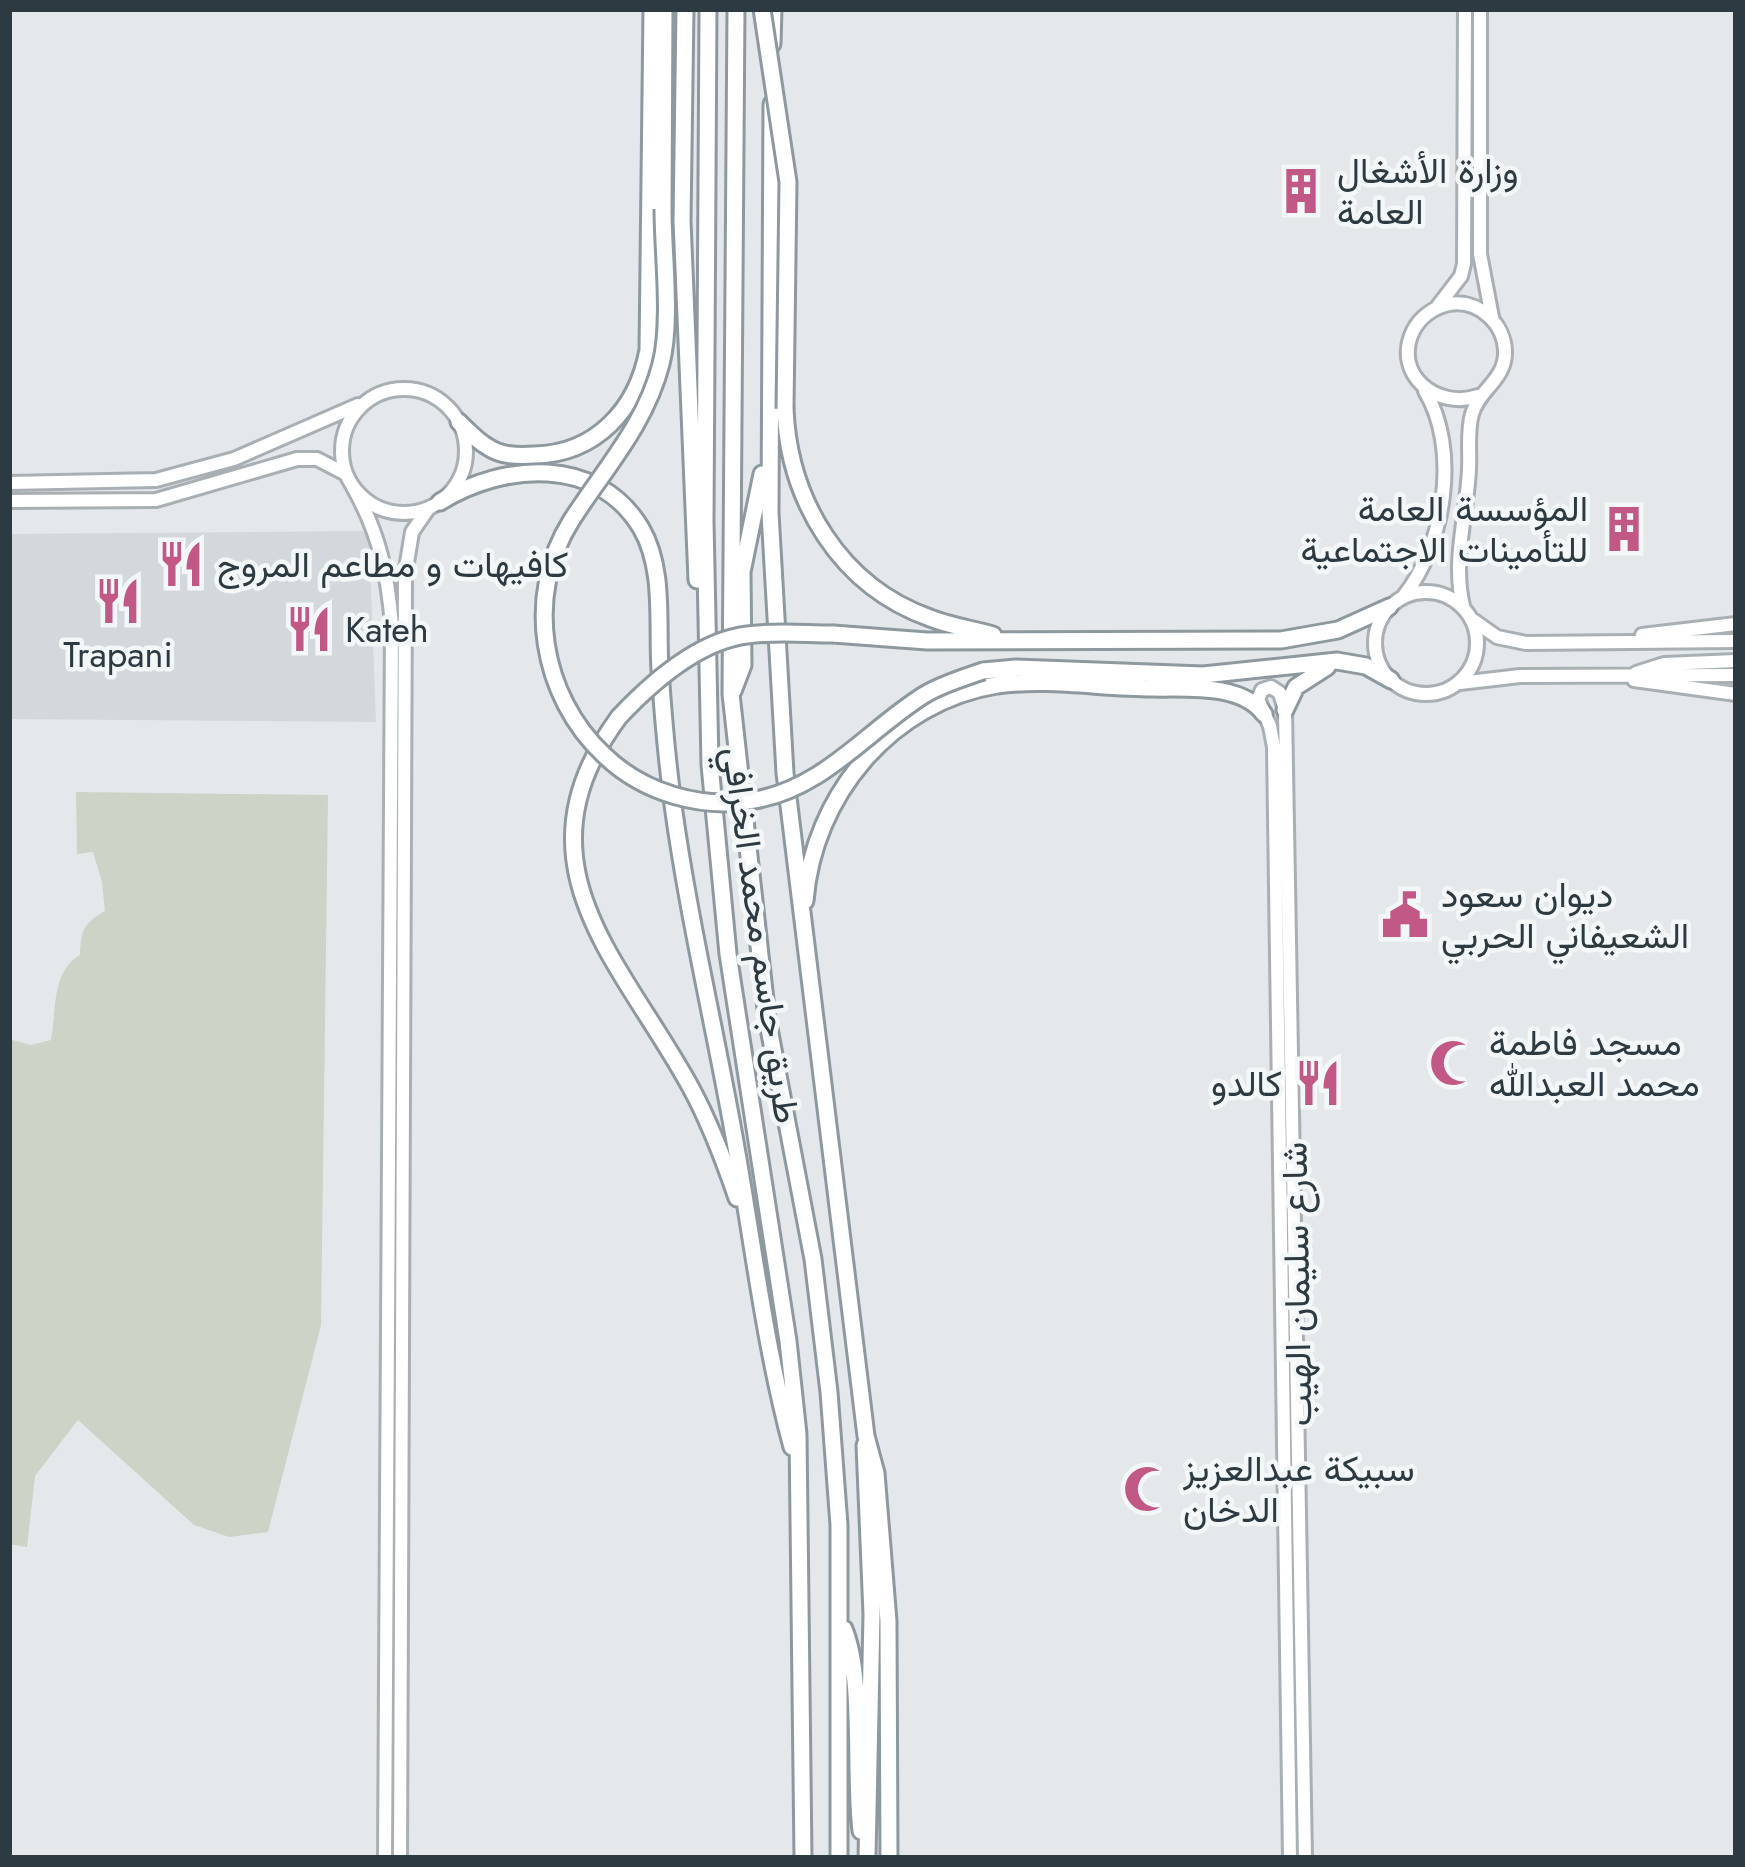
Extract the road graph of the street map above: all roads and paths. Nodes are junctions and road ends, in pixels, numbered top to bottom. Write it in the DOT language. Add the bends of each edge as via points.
graph roads {
  1 [pos="652,9"];
  2 [pos="664,9"];
  3 [pos="685,9"];
  4 [pos="708,9"];
  5 [pos="736,9"];
  6 [pos="762,9"];
  7 [pos="772,9"];
  8 [pos="1465,9"];
  9 [pos="1480,9"];
  10 [pos="1436,309"];
  11 [pos="1492,319"];
  12 [pos="1421,385"];
  13 [pos="1478,396"];
  14 [pos="370,399"];
  15 [pos="459,422"];
  16 [pos="769,422"];
  17 [pos="350,481"];
  18 [pos="9,483"];
  19 [pos="9,501"];
  20 [pos="434,506"];
  21 [pos="1396,602"];
  22 [pos="1463,606"];
  23 [pos="1472,619"];
  24 [pos="1736,623"];
  25 [pos="1013,640"];
  26 [pos="1736,641"];
  27 [pos="1580,642"];
  28 [pos="1736,661"];
  29 [pos="1337,662"];
  30 [pos="706,667"];
  31 [pos="1203,675"];
  32 [pos="1736,675"];
  33 [pos="1626,676"];
  34 [pos="1391,680"];
  35 [pos="1459,683"];
  36 [pos="1120,687"];
  37 [pos="731,694"];
  38 [pos="1736,694"];
  39 [pos="1285,710"];
  40 [pos="1264,714"];
  41 [pos="805,937"];
  42 [pos="395,1106"];
  43 [pos="752,1250"];
  44 [pos="395,1296"];
  45 [pos="866,1436"];
  46 [pos="1293,1455"];
  47 [pos="800,1478"];
  48 [pos="839,1619"];
  49 [pos="385,1858"];
  50 [pos="400,1858"];
  51 [pos="803,1858"];
  52 [pos="839,1858"];
  53 [pos="866,1858"];
  54 [pos="890,1858"];
  55 [pos="1290,1858"];
  56 [pos="1305,1858"];
  1 -- 15 [label="highway" via="648,350 639,386 609,427 548,454 493,451"];
  2 -- 31 [label="highway, bridge" via="663,359 648,406 568,525 544,606 547,654 575,722 608,759 649,786 735,803 802,785 926,694 983,671"];
  3 -- 30 [label="highway" via="682,221"];
  4 -- 30 [label="highway, طريق جاسم محمد الخرافي"];
  5 -- 37 [label="highway, طريق جاسم محمد الخرافي"];
  6 -- 25 [label="highway, bridge" via="788,182 785,409 798,488 841,557 904,607"];
  7 -- 16 [label="highway"];
  8 -- 10 [label="street" via="1464,264"];
  9 -- 11 [label="street" via="1480,254"];
  10 -- 11 [label="street" via="1471,306"];
  10 -- 12 [label="street" via="1409,346"];
  11 -- 13 [label="street" via="1505,359 1496,382"];
  12 -- 13 [label="street" via="1442,398"];
  12 -- 21 [label="street" via="1441,421 1443,476 1424,562"];
  13 -- 22 [label="street" via="1458,555"];
  14 -- 15 [label="street" via="420,391"];
  14 -- 17 [label="street" via="343,441"];
  14 -- 18 [label="street" via="234,459 156,480"];
  15 -- 20 [label="street" via="465,466"];
  16 -- 37 [label="highway" via="742,572 743,665"];
  16 -- 41 [label="highway" via="778,675"];
  17 -- 19 [label="street" via="317,459 297,459 156,500"];
  17 -- 20 [label="street" via="387,511"];
  17 -- 42 [label="street" via="387,568 392,626"];
  20 -- 42 [label="street" via="412,532 405,560"];
  20 -- 43 [label="highway" via="497,476 560,473 607,492 650,546 673,808"];
  21 -- 22 [label="street" via="1434,592"];
  21 -- 25 [label="highway" via="1339,631 1301,638"];
  21 -- 34 [label="street" via="1380,620 1376,652"];
  22 -- 23 [label="street"];
  23 -- 27 [label="street" via="1511,641"];
  23 -- 35 [label="street" via="1477,653"];
  24 -- 27 [label="street"];
  25 -- 43 [label="highway, bridge" via="742,635 644,691 600,743 579,802 581,900 699,1104"];
  26 -- 27 [label="street"];
  28 -- 33 [label="street" via="1664,664"];
  29 -- 31 [label="highway"];
  29 -- 34 [label="highway"];
  29 -- 39 [label="highway" via="1303,681"];
  30 -- 47 [label="highway, طريق جاسم محمد الخرافي" via="716,856 788,1341"];
  31 -- 36 [label="highway"];
  32 -- 33 [label="street"];
  33 -- 35 [label="street"];
  33 -- 38 [label="street"];
  34 -- 35 [label="street" via="1432,694"];
  36 -- 40 [label="highway" via="1233,694"];
  36 -- 41 [label="highway" via="994,686 943,702 898,729 830,808 808,874"];
  37 -- 48 [label="highway, طريق جاسم محمد الخرافي" via="766,1018 821,1317"];
  39 -- 40 [label="street" via="1280,693 1268,687 1258,699"];
  39 -- 46 [label="street, شارع سليمان الهيب"];
  40 -- 46 [label="street, شارع سليمان الهيب" via="1274,748"];
  41 -- 45 [label="highway"];
  42 -- 44 [label="street"];
  43 -- 47 [label="highway"];
  44 -- 49 [label="street"];
  44 -- 50 [label="street"];
  45 -- 53 [label="highway"];
  45 -- 54 [label="highway" via="886,1588"];
  46 -- 55 [label="street, شارع سليمان الهيب"];
  46 -- 56 [label="street, شارع سليمان الهيب"];
  47 -- 51 [label="highway, طريق جاسم محمد الخرافي"];
  48 -- 52 [label="highway, طريق جاسم محمد الخرافي"];
  48 -- 53 [label="highway" via="854,1665 856,1797"];
}
